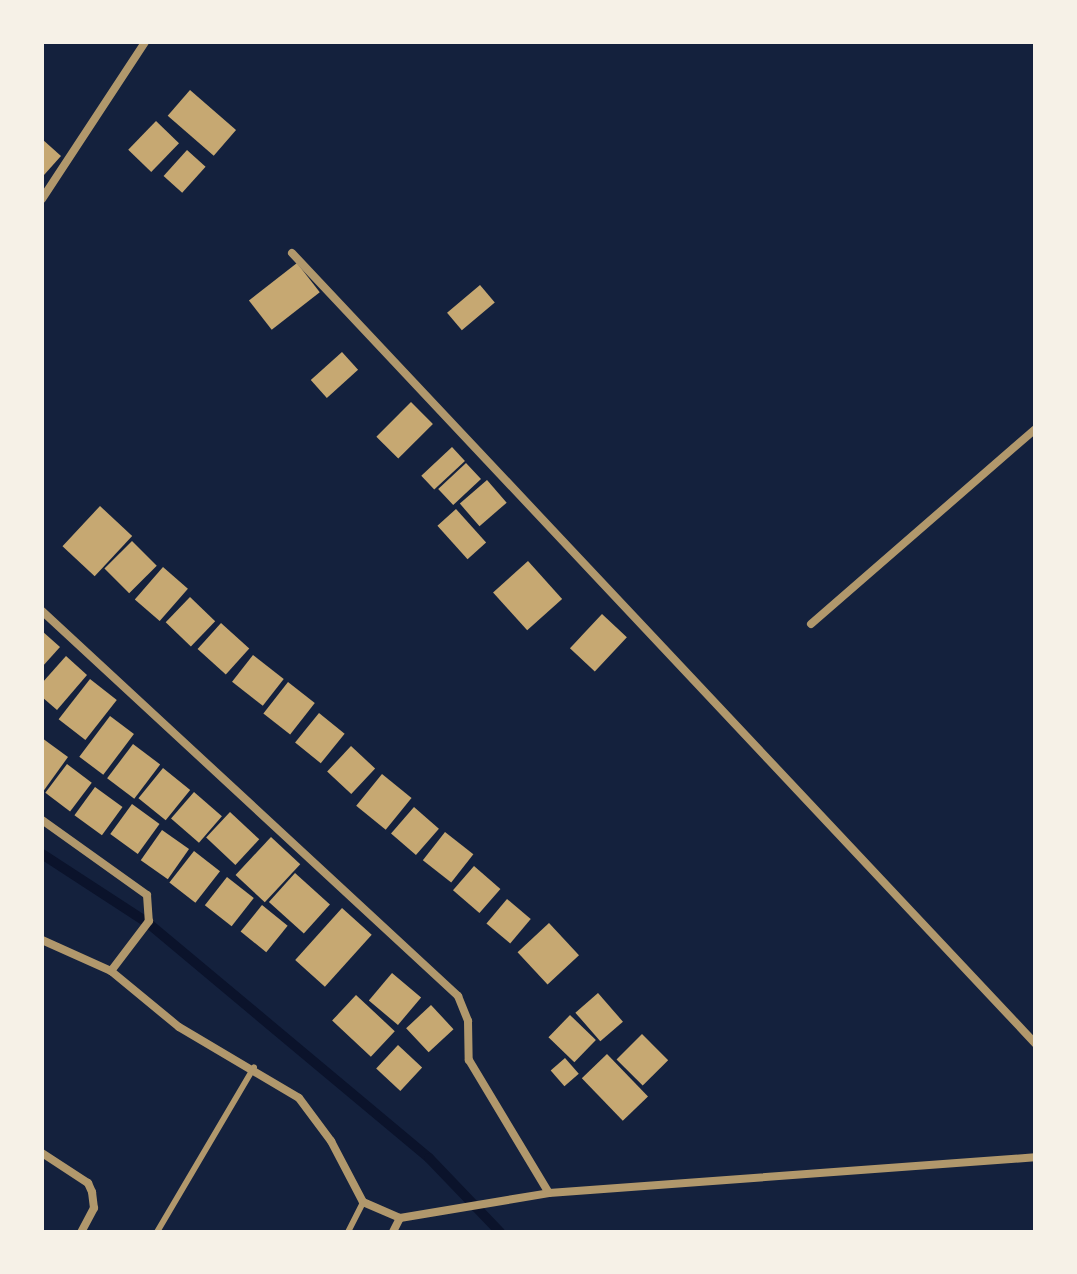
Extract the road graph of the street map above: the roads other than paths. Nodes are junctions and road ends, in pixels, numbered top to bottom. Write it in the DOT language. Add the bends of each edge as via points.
graph roads {
  1 [pos="145,42"];
  2 [pos="42,199"];
  3 [pos="292,253"];
  4 [pos="1035,429"];
  5 [pos="42,611"];
  6 [pos="811,624"];
  7 [pos="42,820"];
  8 [pos="42,940"];
  9 [pos="111,971"];
  10 [pos="1035,1043"];
  11 [pos="254,1067"];
  12 [pos="42,1153"];
  13 [pos="1035,1157"];
  14 [pos="549,1193"];
  15 [pos="363,1202"];
  16 [pos="400,1218"];
  17 [pos="81,1232"];
  18 [pos="157,1232"];
  19 [pos="348,1232"];
  20 [pos="393,1232"];
  1 -- 2 [label="street"];
  3 -- 10 [label="street"];
  4 -- 6 [label="street"];
  5 -- 14 [label="street" via="458,996 468,1021 469,1060"];
  7 -- 9 [label="street" via="143,892 149,921"];
  8 -- 9 [label="street"];
  9 -- 11 [label="street" via="179,1027"];
  11 -- 15 [label="street" via="299,1098 331,1141"];
  11 -- 18 [label="lane"];
  12 -- 17 [label="street" via="88,1183 94,1208"];
  13 -- 14 [label="street"];
  14 -- 16 [label="street"];
  15 -- 16 [label="street"];
  15 -- 19 [label="lane"];
  16 -- 20 [label="street"];
}
